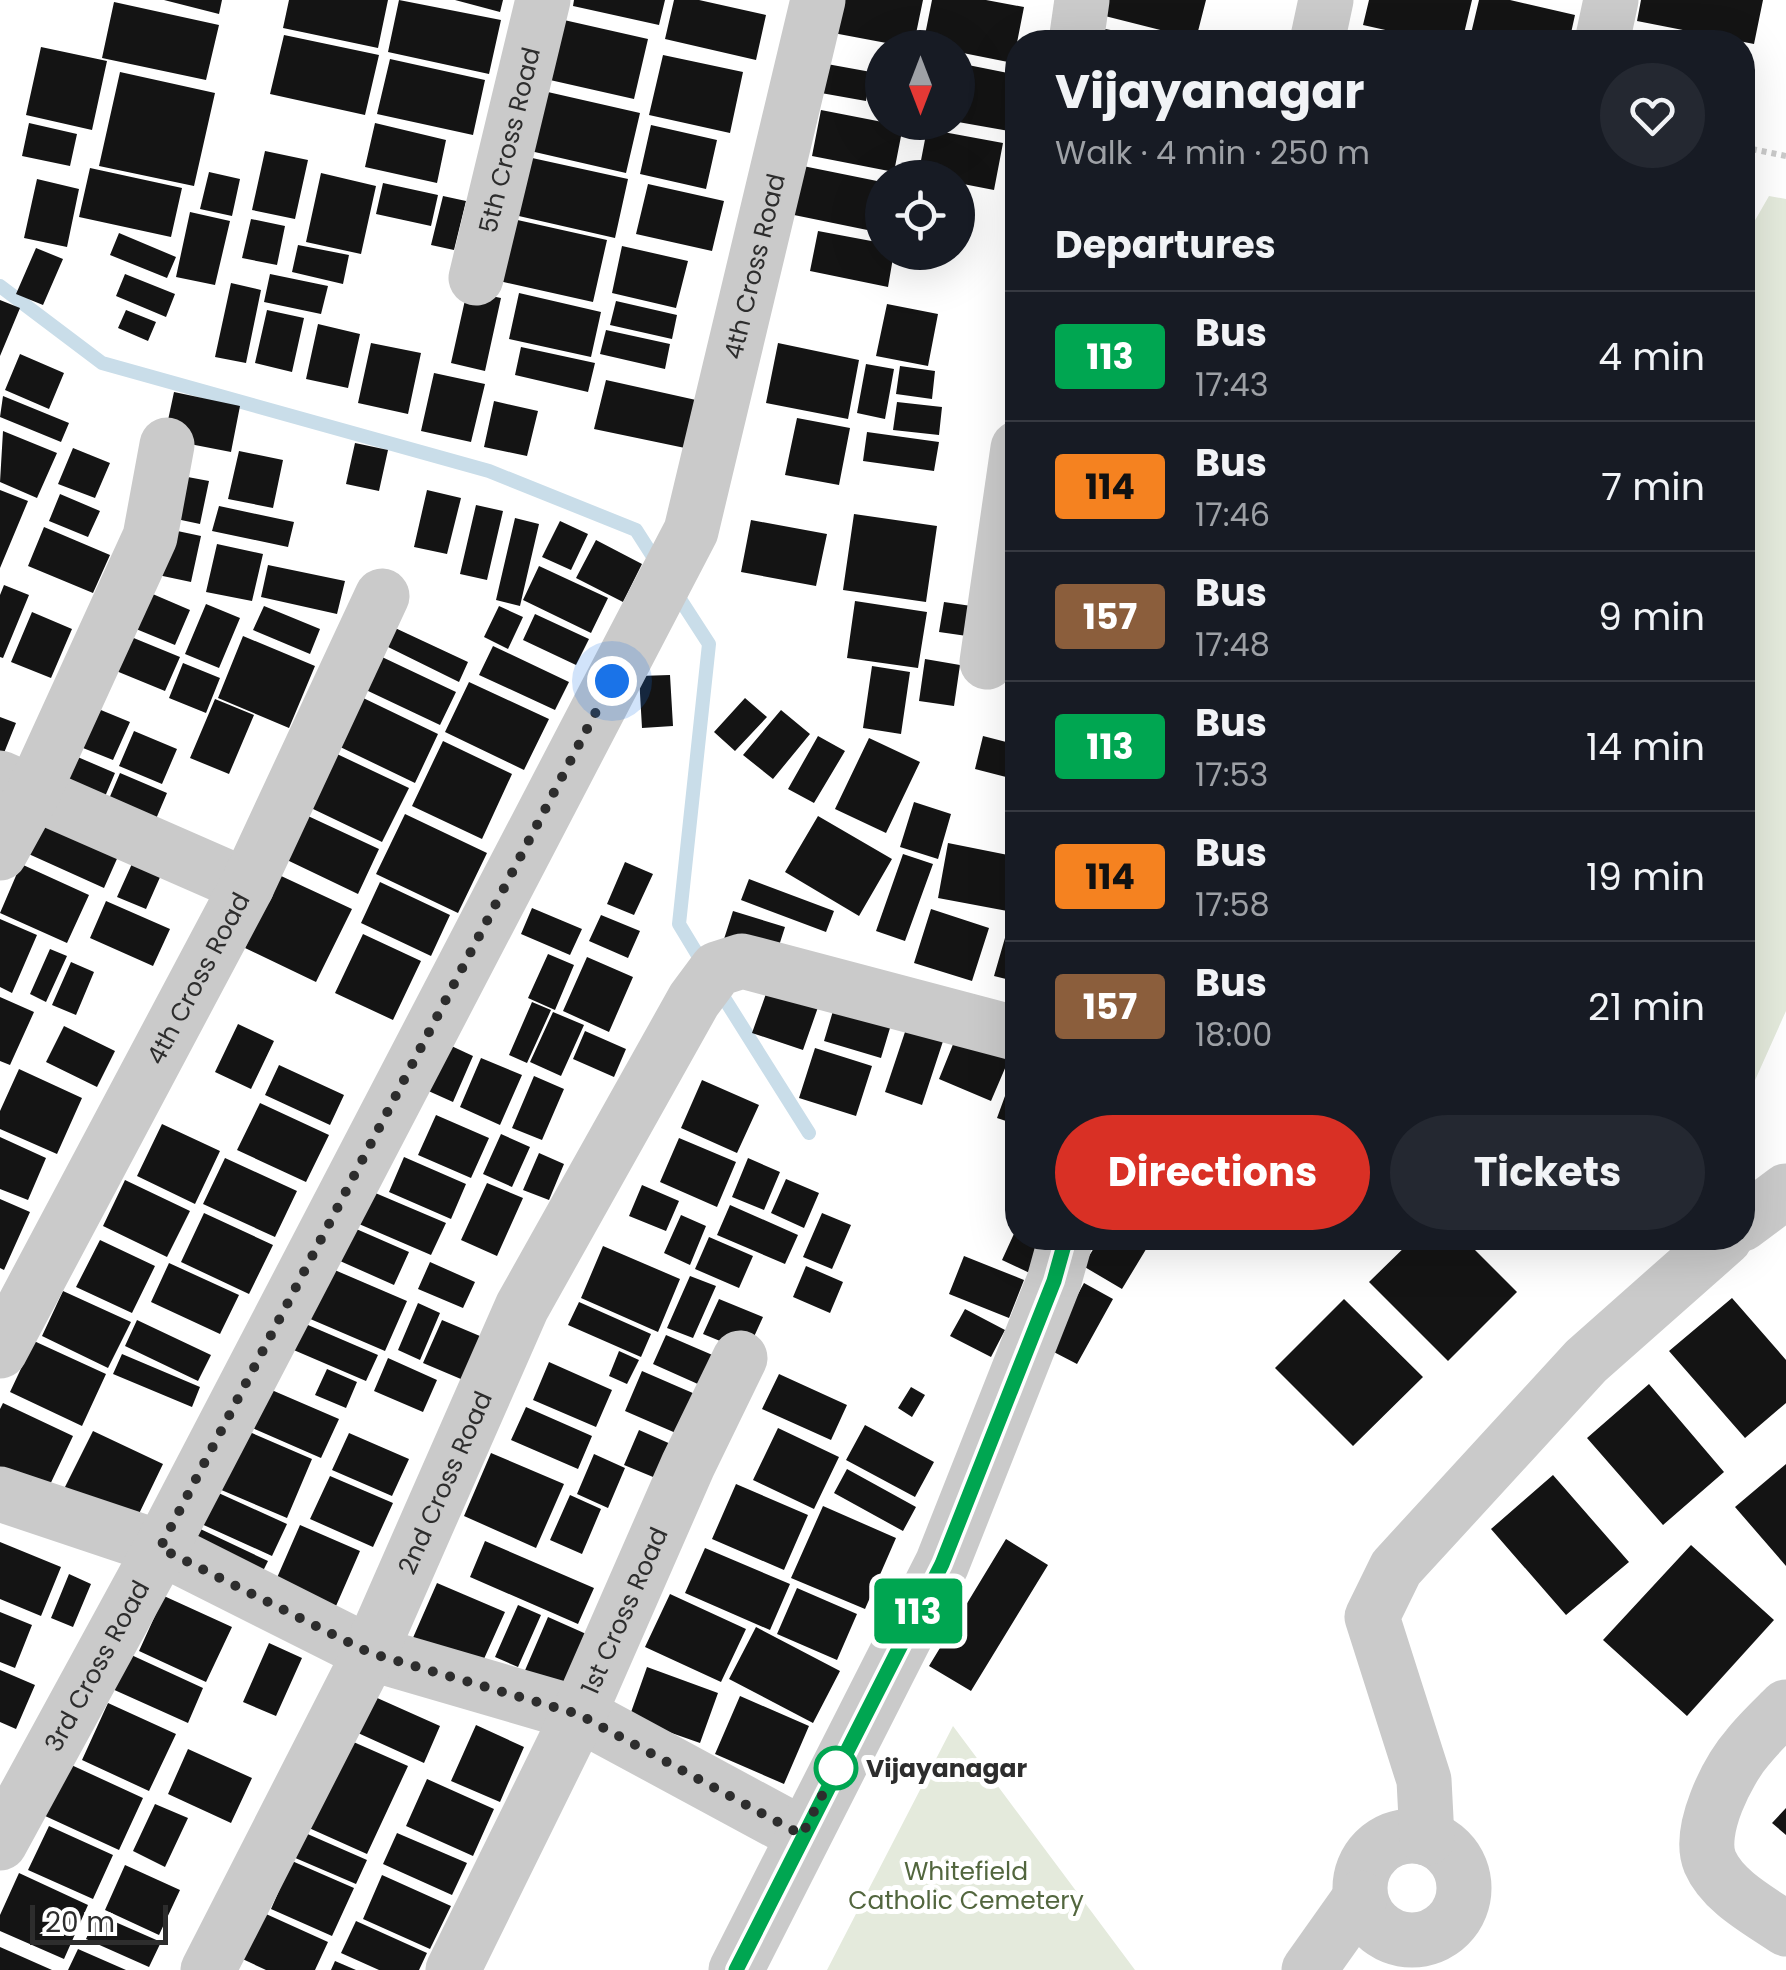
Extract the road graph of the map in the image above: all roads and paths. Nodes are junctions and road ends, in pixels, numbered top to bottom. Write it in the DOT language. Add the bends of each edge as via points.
graph roads {
  1 [pos="543,0"];
  2 [pos="818,0"];
  3 [pos="1082,0"];
  4 [pos="1326,0"];
  5 [pos="1611,0"];
  6 [pos="1078,30"];
  7 [pos="1320,30"];
  8 [pos="1605,30"];
  9 [pos="1755,149"];
  10 [pos="1786,156"];
  11 [pos="476,278"];
  12 [pos="167,446"];
  13 [pos="690,530"];
  14 [pos="1005,538"];
  15 [pos="382,596"];
  16 [pos="987,662"];
  17 [pos="16,786"];
  18 [pos="0,853"];
  19 [pos="247,886"];
  20 [pos="1005,1031"];
  21 [pos="1786,1191"];
  22 [pos="1755,1214"];
  23 [pos="1063,1250"];
  24 [pos="1712,1250"];
  25 [pos="0,1350"];
  26 [pos="740,1358"];
  27 [pos="0,1494"];
  28 [pos="160,1548"];
  29 [pos="370,1653"];
  30 [pos="1786,1708"];
  31 [pos="578,1714"];
  32 [pos="802,1835"];
  33 [pos="1426,1838"];
  34 [pos="0,1843"];
  35 [pos="1360,1898"];
  36 [pos="1786,1929"];
  37 [pos="1451,1951"];
  38 [pos="208,1970"];
  39 [pos="452,1970"];
  40 [pos="736,1970"];
  41 [pos="1309,1970"];
  1 -- 11 [label="street, 5th Cross Road"];
  2 -- 13 [label="street, 4th Cross Road"];
  3 -- 6 [label="street"];
  4 -- 7 [label="street"];
  5 -- 8 [label="street"];
  9 -- 10 [label="path"];
  12 -- 17 [label="street" via="150,538"];
  13 -- 28 [label="street, 3rd Cross Road"];
  14 -- 16 [label="street"];
  15 -- 19 [label="street, 4th Cross Road"];
  17 -- 18 [label="street"];
  17 -- 19 [label="street"];
  19 -- 25 [label="street, 4th Cross Road"];
  20 -- 29 [label="street, 2nd Cross Road" via="742,960 717,969 522,1307"];
  21 -- 22 [label="street"];
  23 -- 32 [label="street" via="942,1564"];
  24 -- 33 [label="street" via="1586,1362 1396,1568 1372,1617 1424,1780"];
  26 -- 31 [label="street, 1st Cross Road"];
  27 -- 28 [label="street"];
  28 -- 29 [label="street"];
  28 -- 34 [label="street, 3rd Cross Road"];
  29 -- 31 [label="street"];
  29 -- 38 [label="street, 2nd Cross Road"];
  30 -- 36 [label="street" via="1745,1749 1717,1798 1706,1845 1711,1864 1732,1890"];
  31 -- 32 [label="street"];
  31 -- 39 [label="street, 1st Cross Road"];
  32 -- 40 [label="street"];
  33 -- 35 [label="street" via="1408,1836 1376,1849 1365,1864"];
  33 -- 37 [label="street" via="1454,1856 1462,1872"];
  35 -- 37 [label="street" via="1366,1915 1393,1937"];
  35 -- 41 [label="street"];
}
